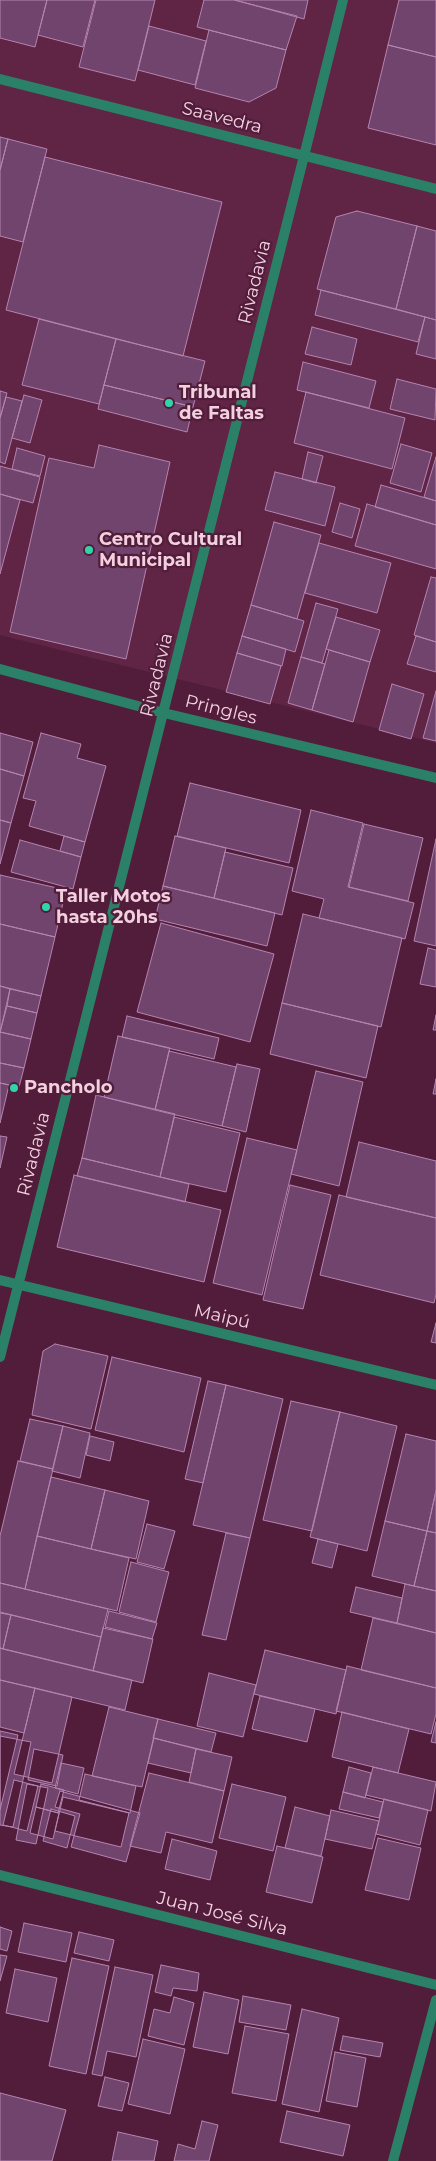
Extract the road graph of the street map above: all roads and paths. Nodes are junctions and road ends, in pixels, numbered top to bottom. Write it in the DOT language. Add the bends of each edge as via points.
graph roads {
  1 [pos="343,0"];
  2 [pos="0,79"];
  3 [pos="304,156"];
  4 [pos="436,189"];
  5 [pos="0,669"];
  6 [pos="164,713"];
  7 [pos="436,778"];
  8 [pos="0,1280"];
  9 [pos="18,1285"];
  10 [pos="0,1357"];
  11 [pos="436,1385"];
  12 [pos="0,1875"];
  13 [pos="436,1985"];
  14 [pos="436,2000"];
  15 [pos="393,2161"];
  1 -- 3 [label="street, Rivadavia"];
  2 -- 3 [label="street, Saavedra"];
  3 -- 4 [label="street, Saavedra"];
  3 -- 6 [label="street, Rivadavia"];
  5 -- 6 [label="street, Pringles"];
  6 -- 7 [label="street, Pringles"];
  6 -- 9 [label="street, Rivadavia"];
  8 -- 9 [label="street, Maipú"];
  9 -- 10 [label="street, Rivadavia"];
  9 -- 11 [label="street, Maipú"];
  12 -- 13 [label="street, Juan José Silva"];
  14 -- 15 [label="street"];
}
